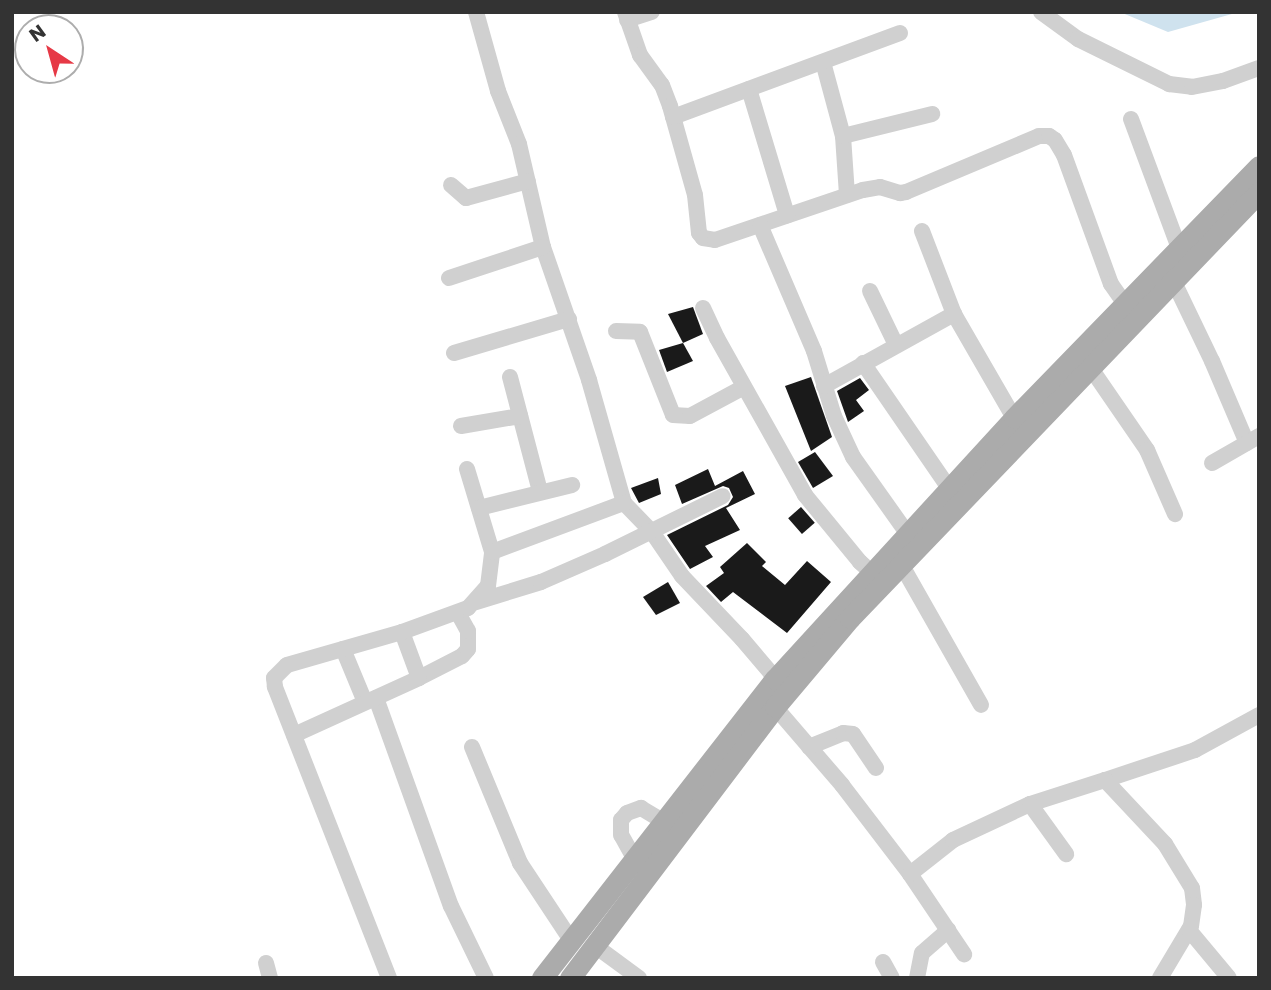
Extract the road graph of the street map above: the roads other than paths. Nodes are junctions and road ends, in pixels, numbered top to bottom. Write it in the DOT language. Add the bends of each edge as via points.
graph roads {
  1 [pos="476,12"];
  2 [pos="652,12"];
  3 [pos="1041,12"];
  4 [pos="626,16"];
  5 [pos="900,33"];
  6 [pos="823,62"];
  7 [pos="1259,68"];
  8 [pos="749,89"];
  9 [pos="932,114"];
  10 [pos="673,117"];
  11 [pos="1131,119"];
  12 [pos="843,136"];
  13 [pos="1259,166"];
  14 [pos="528,181"];
  15 [pos="451,185"];
  16 [pos="1259,192"];
  17 [pos="847,195"];
  18 [pos="787,215"];
  19 [pos="760,225"];
  20 [pos="922,230"];
  21 [pos="543,247"];
  22 [pos="1179,248"];
  23 [pos="1171,273"];
  24 [pos="449,278"];
  25 [pos="870,291"];
  26 [pos="1125,304"];
  27 [pos="703,308"];
  28 [pos="954,314"];
  29 [pos="569,319"];
  30 [pos="617,331"];
  31 [pos="896,345"];
  32 [pos="454,353"];
  33 [pos="863,363"];
  34 [pos="1090,367"];
  35 [pos="510,377"];
  36 [pos="824,386"];
  37 [pos="744,387"];
  38 [pos="520,416"];
  39 [pos="1014,418"];
  40 [pos="461,426"];
  41 [pos="1253,440"];
  42 [pos="1212,463"];
  43 [pos="467,468"];
  44 [pos="572,485"];
  45 [pos="949,488"];
  46 [pos="540,491"];
  47 [pos="723,496"];
  48 [pos="624,503"];
  49 [pos="479,508"];
  50 [pos="1175,514"];
  51 [pos="652,532"];
  52 [pos="914,534"];
  53 [pos="492,552"];
  54 [pos="901,564"];
  55 [pos="871,572"];
  56 [pos="474,602"];
  57 [pos="458,613"];
  58 [pos="402,632"];
  59 [pos="343,649"];
  60 [pos="419,678"];
  61 [pos="779,693"];
  62 [pos="371,700"];
  63 [pos="981,705"];
  64 [pos="1259,715"];
  65 [pos="293,735"];
  66 [pos="472,747"];
  67 [pos="809,747"];
  68 [pos="876,768"];
  69 [pos="1105,780"];
  70 [pos="1030,804"];
  71 [pos="670,822"];
  72 [pos="1066,854"];
  73 [pos="634,859"];
  74 [pos="910,874"];
  75 [pos="948,930"];
  76 [pos="1189,930"];
  77 [pos="571,940"];
  78 [pos="594,945"];
  79 [pos="964,954"];
  80 [pos="883,962"];
  81 [pos="389,978"];
  82 [pos="486,978"];
  83 [pos="542,978"];
  84 [pos="570,978"];
  85 [pos="639,978"];
  86 [pos="892,978"];
  87 [pos="917,978"];
  88 [pos="1160,978"];
  89 [pos="1229,978"];
  1 -- 14 [label="street"];
  2 -- 4 [label="street"];
  3 -- 7 [label="street" via="1078,39 1169,84 1192,87"];
  4 -- 10 [label="street" via="640,55 662,85"];
  5 -- 6 [label="street"];
  6 -- 8 [label="street"];
  6 -- 12 [label="street"];
  8 -- 10 [label="street"];
  8 -- 18 [label="street"];
  9 -- 12 [label="street"];
  10 -- 19 [label="street" via="703,238 715,240"];
  11 -- 22 [label="street"];
  12 -- 17 [label="street"];
  13 -- 22 [label="main road"];
  14 -- 15 [label="street" via="466,198"];
  14 -- 21 [label="street"];
  16 -- 23 [label="main road"];
  17 -- 18 [label="street"];
  17 -- 26 [label="street" via="880,187 900,194 1049,136 1064,155 1111,284"];
  18 -- 19 [label="street"];
  19 -- 36 [label="street" via="814,351"];
  20 -- 28 [label="street"];
  21 -- 24 [label="street"];
  21 -- 29 [label="street"];
  22 -- 23 [label="main road"];
  23 -- 26 [label="main road"];
  23 -- 34 [label="main road"];
  23 -- 41 [label="street"];
  25 -- 31 [label="street"];
  26 -- 39 [label="main road"];
  27 -- 37 [label="street"];
  28 -- 31 [label="street"];
  28 -- 39 [label="street"];
  29 -- 32 [label="street"];
  29 -- 48 [label="street"];
  30 -- 37 [label="street" via="640,332 673,415 690,416"];
  31 -- 33 [label="street"];
  33 -- 36 [label="street"];
  33 -- 45 [label="street"];
  34 -- 50 [label="street" via="1147,450"];
  34 -- 52 [label="main road"];
  35 -- 38 [label="street"];
  36 -- 52 [label="street" via="868,483"];
  37 -- 55 [label="street" via="805,495"];
  38 -- 40 [label="street"];
  38 -- 46 [label="street"];
  39 -- 45 [label="main road"];
  41 -- 42 [label="street"];
  43 -- 49 [label="street"];
  44 -- 46 [label="street"];
  45 -- 52 [label="main road"];
  46 -- 49 [label="street"];
  47 -- 51 [label="street"];
  48 -- 51 [label="street"];
  48 -- 53 [label="street"];
  49 -- 53 [label="street"];
  51 -- 56 [label="street" via="541,582"];
  51 -- 61 [label="street" via="669,561 742,639"];
  52 -- 54 [label="main road"];
  52 -- 55 [label="main road"];
  53 -- 56 [label="street" via="488,586"];
  54 -- 61 [label="main road"];
  54 -- 63 [label="street"];
  55 -- 61 [label="main road"];
  56 -- 57 [label="street"];
  57 -- 58 [label="street"];
  57 -- 60 [label="street" via="468,631 468,649"];
  58 -- 59 [label="street"];
  58 -- 60 [label="street"];
  59 -- 62 [label="street"];
  59 -- 65 [label="street" via="287,665 274,678"];
  60 -- 62 [label="street"];
  61 -- 67 [label="street"];
  61 -- 71 [label="main road"];
  62 -- 65 [label="street"];
  62 -- 82 [label="street" via="451,906"];
  64 -- 69 [label="street" via="1168,762"];
  65 -- 81 [label="street"];
  66 -- 77 [label="street" via="520,863"];
  67 -- 68 [label="street" via="843,733 853,734"];
  67 -- 74 [label="street"];
  69 -- 70 [label="street"];
  69 -- 76 [label="street" via="1181,868 1192,888"];
  70 -- 72 [label="street"];
  70 -- 74 [label="street" via="953,840"];
  71 -- 73 [label="main road"];
  71 -- 73 [label="street" via="641,808 627,813 621,820 621,835"];
  71 -- 78 [label="main road"];
  73 -- 77 [label="main road"];
  74 -- 75 [label="street"];
  75 -- 79 [label="street"];
  75 -- 87 [label="street" via="922,953"];
  76 -- 88 [label="street"];
  76 -- 89 [label="street"];
  77 -- 83 [label="main road"];
  78 -- 84 [label="main road"];
  78 -- 85 [label="street"];
  80 -- 86 [label="street"];
}
